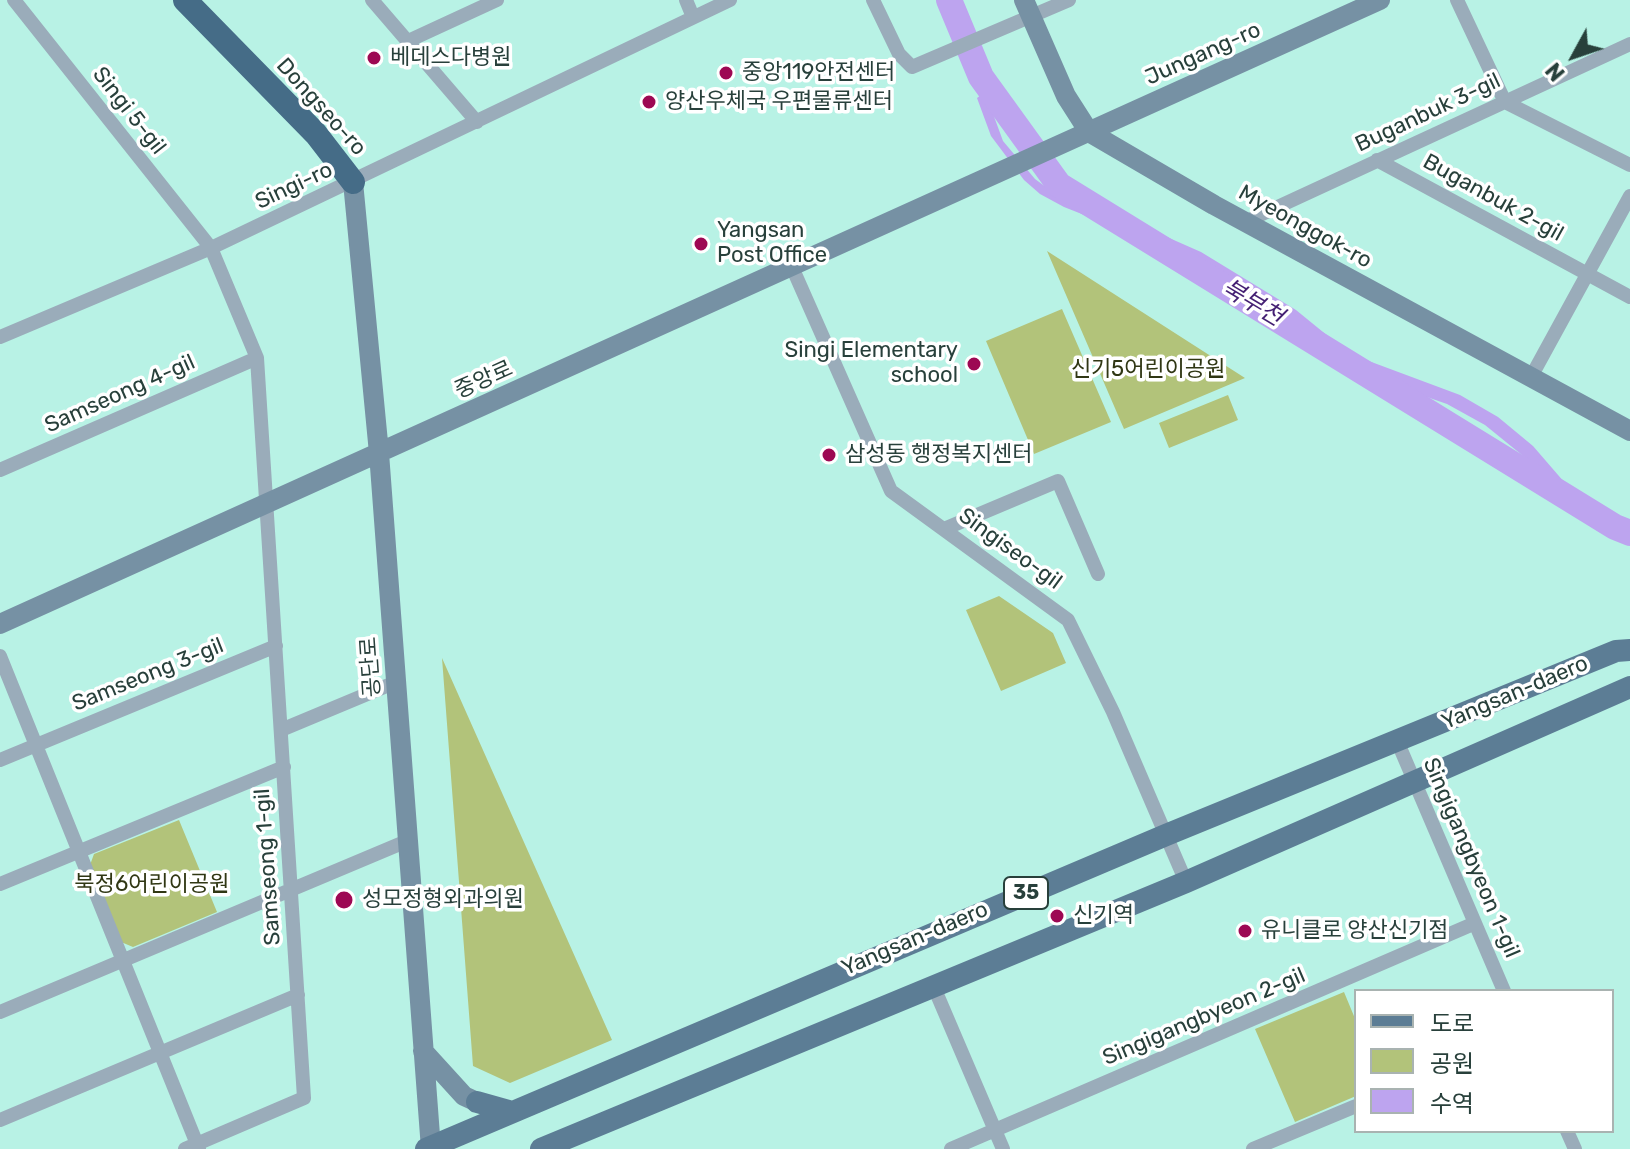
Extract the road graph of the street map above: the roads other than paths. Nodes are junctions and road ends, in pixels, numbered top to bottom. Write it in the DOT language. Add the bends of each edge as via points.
graph roads {
  1 [pos="14,0"];
  2 [pos="185,0"];
  3 [pos="206,0"];
  4 [pos="372,0"];
  5 [pos="497,0"];
  6 [pos="686,0"];
  7 [pos="730,0"];
  8 [pos="873,0"];
  9 [pos="1069,0"];
  10 [pos="1380,0"];
  11 [pos="1457,0"];
  12 [pos="1028,8"];
  13 [pos="693,17"];
  14 [pos="408,41"];
  15 [pos="1630,44"];
  16 [pos="1505,102"];
  17 [pos="477,122"];
  18 [pos="1089,132"];
  19 [pos="1377,160"];
  20 [pos="1630,165"];
  21 [pos="353,182"];
  22 [pos="1630,196"];
  23 [pos="1245,222"];
  24 [pos="211,248"];
  25 [pos="792,267"];
  26 [pos="1587,274"];
  27 [pos="1630,297"];
  28 [pos="0,337"];
  29 [pos="257,358"];
  30 [pos="1531,377"];
  31 [pos="1630,431"];
  32 [pos="379,453"];
  33 [pos="0,470"];
  34 [pos="267,504"];
  35 [pos="944,529"];
  36 [pos="1098,574"];
  37 [pos="0,624"];
  38 [pos="276,646"];
  39 [pos="1630,650"];
  40 [pos="0,656"];
  41 [pos="396,682"];
  42 [pos="1630,687"];
  43 [pos="281,730"];
  44 [pos="1398,743"];
  45 [pos="36,745"];
  46 [pos="0,760"];
  47 [pos="284,767"];
  48 [pos="1414,781"];
  49 [pos="1166,835"];
  50 [pos="407,841"];
  51 [pos="79,852"];
  52 [pos="1186,882"];
  53 [pos="0,884"];
  54 [pos="292,892"];
  55 [pos="1473,924"];
  56 [pos="123,961"];
  57 [pos="933,985"];
  58 [pos="1503,989"];
  59 [pos="298,995"];
  60 [pos="0,1012"];
  61 [pos="160,1051"];
  62 [pos="423,1051"];
  63 [pos="477,1102"];
  64 [pos="1354,1107"];
  65 [pos="509,1111"];
  66 [pos="0,1120"];
  67 [pos="995,1130"];
  68 [pos="194,1147"];
  69 [pos="429,1148"];
  70 [pos="541,1149"];
  71 [pos="951,1149"];
  72 [pos="1003,1149"];
  73 [pos="1253,1149"];
  1 -- 24 [label="street, Singi 5-gil"];
  2 -- 21 [label="highway, Dongseo-ro" via="316,134"];
  3 -- 21 [label="highway, Dongseo-ro" via="338,141"];
  4 -- 14 [label="street"];
  5 -- 14 [label="street"];
  6 -- 13 [label="street"];
  7 -- 13 [label="street, Singi-ro"];
  8 -- 12 [label="street" via="899,54 912,67 1010,26"];
  9 -- 12 [label="street"];
  10 -- 18 [label="street, Jungang-ro"];
  11 -- 16 [label="street"];
  12 -- 18 [label="street, Myeonggok-ro" via="1066,96"];
  13 -- 17 [label="street, Singi-ro"];
  14 -- 17 [label="street"];
  15 -- 16 [label="street, Buganbuk 3-gil"];
  16 -- 19 [label="street, Buganbuk 3-gil"];
  16 -- 20 [label="street"];
  17 -- 21 [label="street, Singi-ro"];
  18 -- 23 [label="street, Myeonggok-ro"];
  18 -- 25 [label="street, 중앙로"];
  19 -- 23 [label="street, Buganbuk 3-gil"];
  19 -- 26 [label="street, Buganbuk 2-gil"];
  21 -- 24 [label="street, Singi-ro"];
  21 -- 32 [label="street, 공단로"];
  22 -- 26 [label="street"];
  23 -- 30 [label="street, Myeonggok-ro"];
  24 -- 28 [label="street, Singi-ro"];
  24 -- 29 [label="street, Singi 5-gil"];
  25 -- 32 [label="street, 중앙로"];
  25 -- 35 [label="street, Singiseo-gil" via="886,485"];
  26 -- 27 [label="street, Buganbuk 2-gil"];
  26 -- 30 [label="street"];
  29 -- 33 [label="street, Samseong 4-gil"];
  29 -- 34 [label="street, Samseong 1-gil"];
  30 -- 31 [label="street, Myeonggok-ro"];
  32 -- 34 [label="street, 중앙로"];
  32 -- 41 [label="street, 공단로"];
  34 -- 37 [label="street, 중앙로"];
  34 -- 38 [label="street, Samseong 1-gil"];
  35 -- 36 [label="street" via="1058,481"];
  35 -- 49 [label="street, Singiseo-gil" via="1068,620"];
  38 -- 43 [label="street, Samseong 1-gil"];
  38 -- 45 [label="street, Samseong 3-gil"];
  39 -- 44 [label="main road, Yangsan-daero / 35" via="1616,651"];
  40 -- 45 [label="street"];
  41 -- 43 [label="street"];
  41 -- 50 [label="street, 공단로"];
  42 -- 48 [label="main road, Yangsan-daero / 35"];
  43 -- 47 [label="street, Samseong 1-gil"];
  44 -- 48 [label="street, Singigangbyeon 1-gil"];
  44 -- 49 [label="main road, Yangsan-daero / 35"];
  45 -- 46 [label="street, Samseong 3-gil"];
  45 -- 51 [label="street"];
  47 -- 51 [label="street"];
  47 -- 54 [label="street, Samseong 1-gil"];
  48 -- 52 [label="main road, Yangsan-daero / 35"];
  48 -- 55 [label="street, Singigangbyeon 1-gil"];
  49 -- 52 [label="street, Singiseo-gil"];
  49 -- 65 [label="main road, Yangsan-daero / 35"];
  50 -- 54 [label="street"];
  50 -- 62 [label="street, 공단로"];
  51 -- 53 [label="street"];
  51 -- 56 [label="street"];
  52 -- 57 [label="main road, Yangsan-daero / 35"];
  54 -- 56 [label="street"];
  54 -- 59 [label="street, Samseong 1-gil"];
  55 -- 58 [label="street, Singigangbyeon 1-gil"];
  55 -- 67 [label="street, Singigangbyeon 2-gil"];
  56 -- 60 [label="street"];
  56 -- 61 [label="street"];
  57 -- 67 [label="street"];
  57 -- 70 [label="main road, Yangsan-daero / 35"];
  59 -- 61 [label="street"];
  59 -- 68 [label="street, Samseong 1-gil" via="304,1098"];
  61 -- 66 [label="street"];
  61 -- 68 [label="street"];
  62 -- 63 [label="street" via="464,1096"];
  62 -- 69 [label="street, 공단로"];
  63 -- 65 [label="main road"];
  64 -- 73 [label="street"];
  65 -- 69 [label="main road, Yangsan-daero / 35"];
  67 -- 71 [label="street, Singigangbyeon 2-gil"];
  67 -- 72 [label="street"];
}
